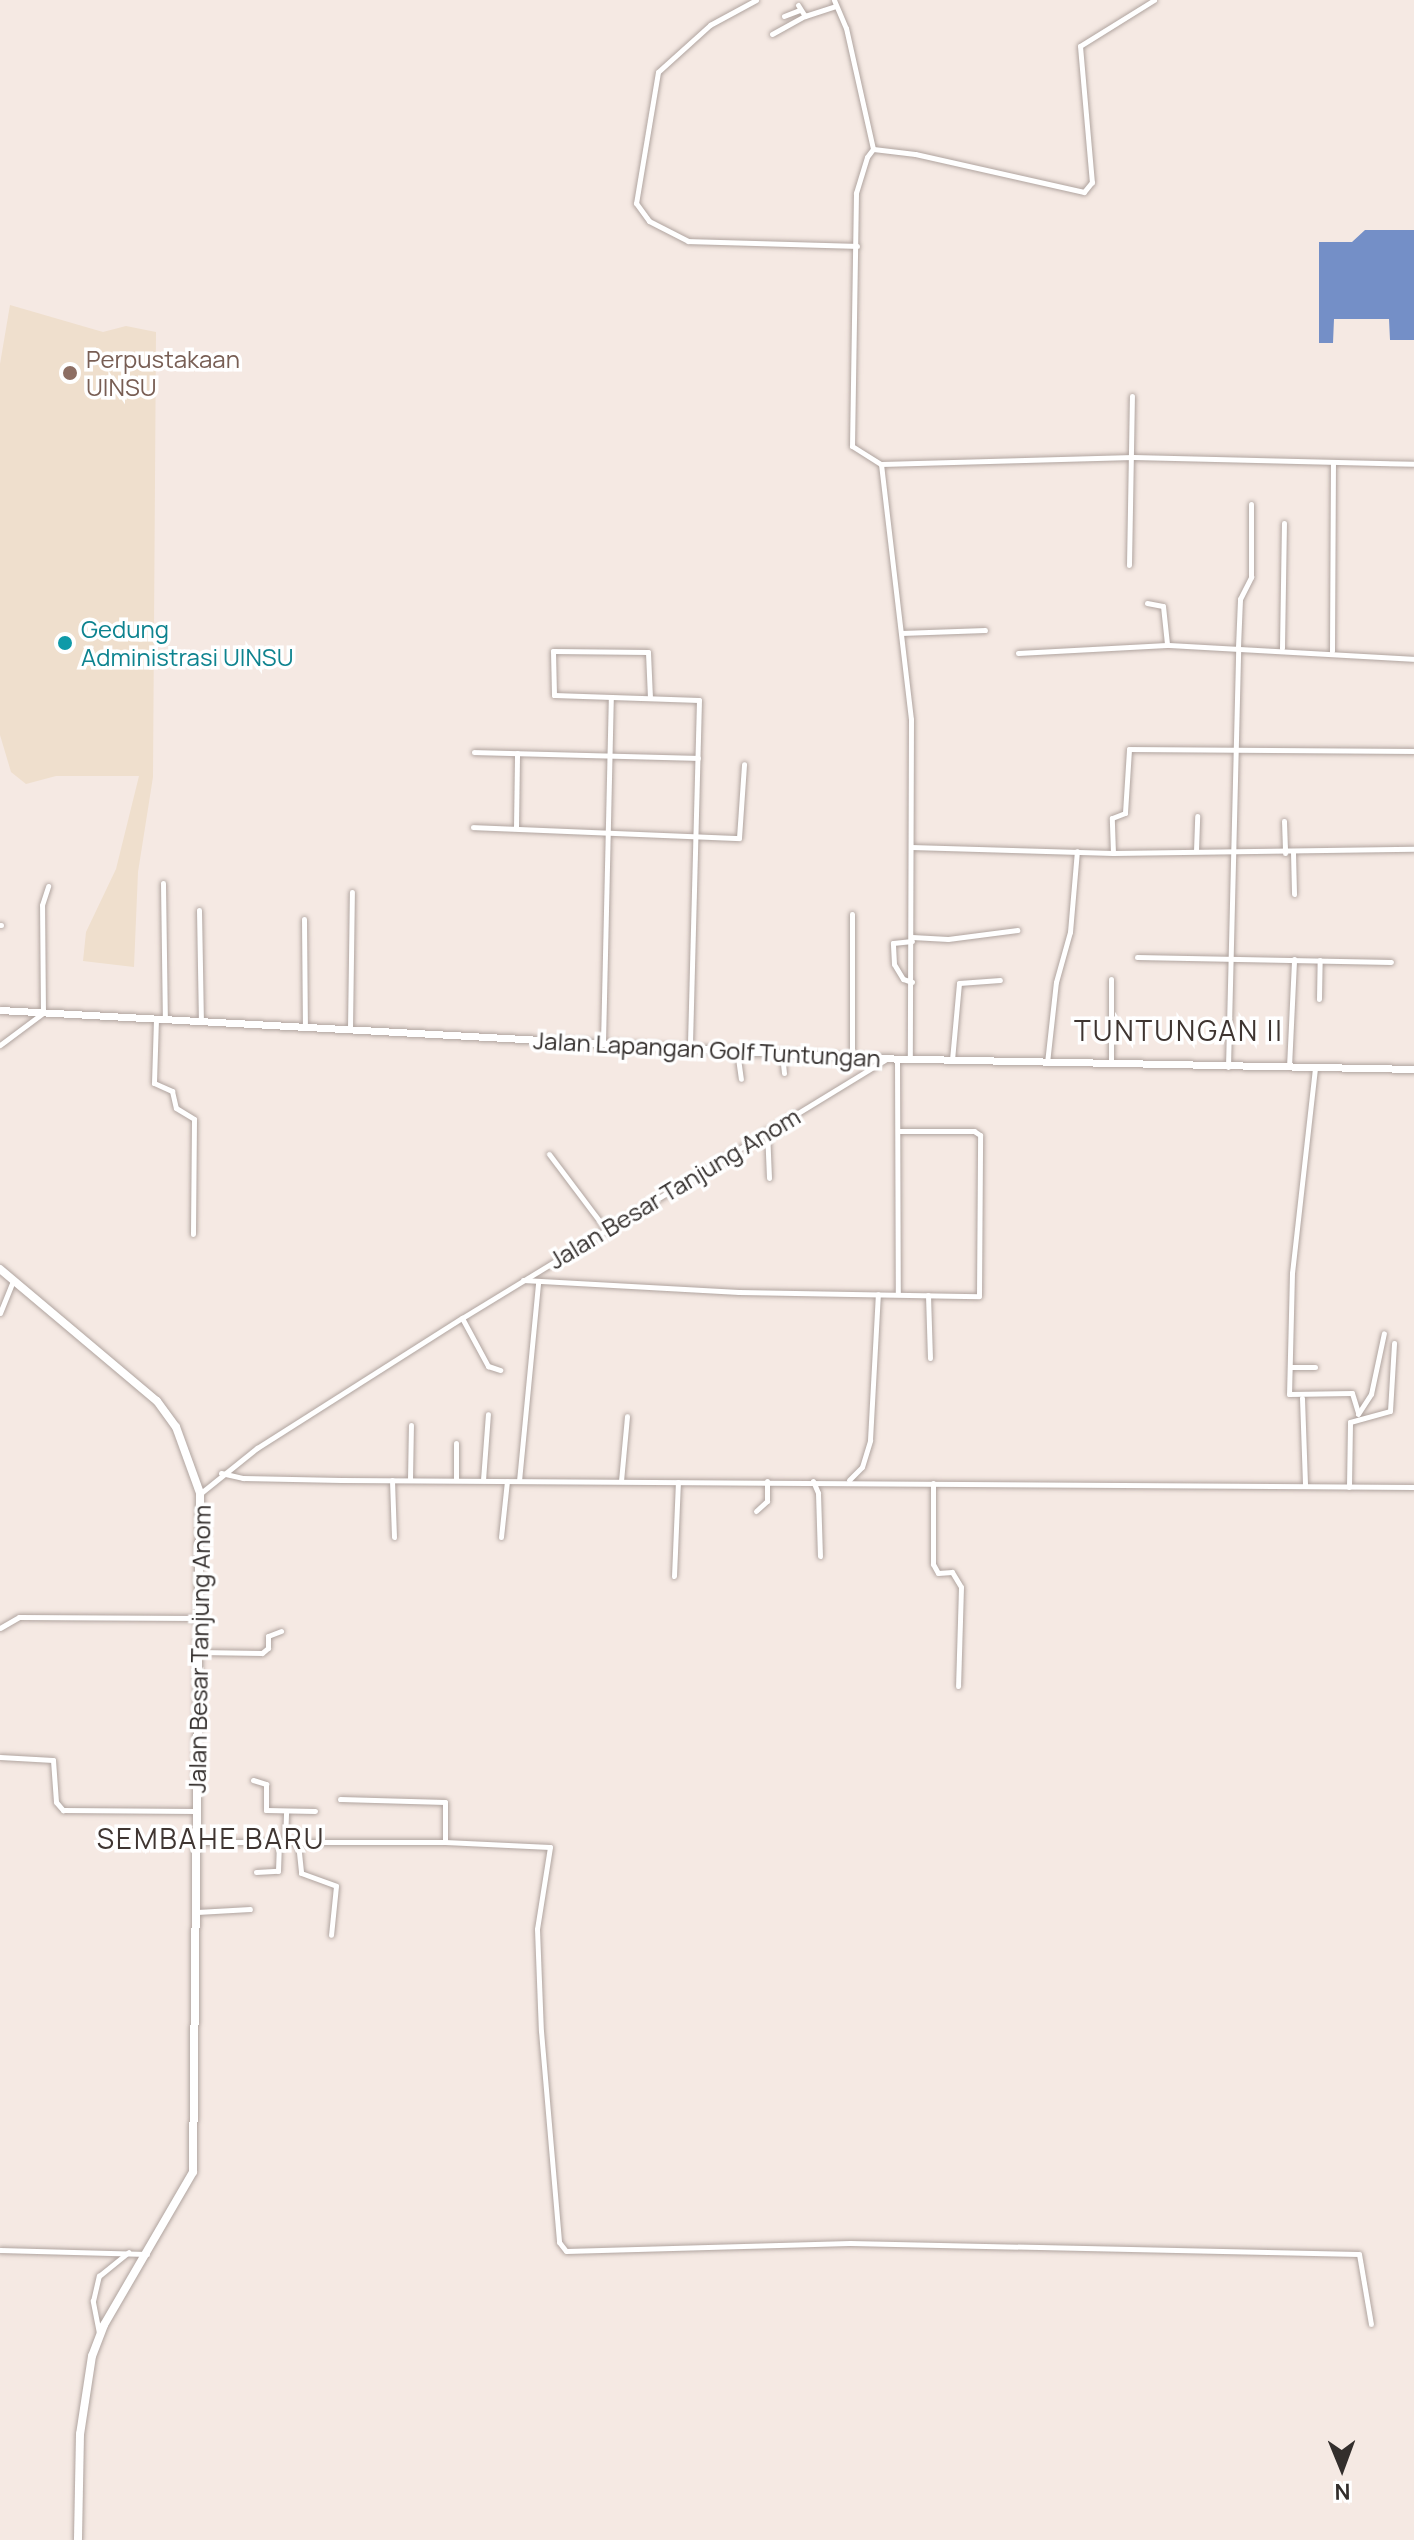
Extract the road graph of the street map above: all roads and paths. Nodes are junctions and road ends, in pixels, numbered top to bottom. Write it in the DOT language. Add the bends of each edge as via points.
graph roads {
  1 [pos="756,0"];
  2 [pos="1154,0"];
  3 [pos="834,3"];
  4 [pos="801,11"];
  5 [pos="784,16"];
  6 [pos="772,34"];
  7 [pos="873,149"];
  8 [pos="857,246"];
  9 [pos="1132,396"];
  10 [pos="1133,457"];
  11 [pos="1333,463"];
  12 [pos="881,464"];
  13 [pos="1414,464"];
  14 [pos="1251,504"];
  15 [pos="1284,523"];
  16 [pos="1129,565"];
  17 [pos="1147,603"];
  18 [pos="985,630"];
  19 [pos="901,633"];
  20 [pos="1167,645"];
  21 [pos="1238,647"];
  22 [pos="1282,648"];
  23 [pos="1332,651"];
  24 [pos="1018,653"];
  25 [pos="1414,659"];
  26 [pos="611,698"];
  27 [pos="650,698"];
  28 [pos="1236,750"];
  29 [pos="1414,751"];
  30 [pos="474,752"];
  31 [pos="517,753"];
  32 [pos="610,757"];
  33 [pos="698,758"];
  34 [pos="744,764"];
  35 [pos="1197,816"];
  36 [pos="1284,821"];
  37 [pos="473,827"];
  38 [pos="516,828"];
  39 [pos="609,833"];
  40 [pos="697,834"];
  41 [pos="911,847"];
  42 [pos="1414,849"];
  43 [pos="1077,851"];
  44 [pos="1196,851"];
  45 [pos="1235,852"];
  46 [pos="1293,852"];
  47 [pos="1113,853"];
  48 [pos="1285,853"];
  49 [pos="163,883"];
  50 [pos="48,886"];
  51 [pos="352,892"];
  52 [pos="1294,894"];
  53 [pos="199,910"];
  54 [pos="852,914"];
  55 [pos="304,919"];
  56 [pos="1017,930"];
  57 [pos="912,939"];
  58 [pos="1137,957"];
  59 [pos="1230,958"];
  60 [pos="1294,959"];
  61 [pos="1320,960"];
  62 [pos="1391,962"];
  63 [pos="1111,979"];
  64 [pos="1000,980"];
  65 [pos="912,982"];
  66 [pos="1319,999"];
  67 [pos="0,1010"];
  68 [pos="43,1013"];
  69 [pos="161,1018"];
  70 [pos="201,1021"];
  71 [pos="305,1027"];
  72 [pos="350,1029"];
  73 [pos="603,1043"];
  74 [pos="0,1045"];
  75 [pos="690,1048"];
  76 [pos="737,1050"];
  77 [pos="782,1053"];
  78 [pos="852,1057"];
  79 [pos="885,1059"];
  80 [pos="897,1059"];
  81 [pos="910,1060"];
  82 [pos="952,1061"];
  83 [pos="1047,1063"];
  84 [pos="1111,1064"];
  85 [pos="1228,1068"];
  86 [pos="1289,1068"];
  87 [pos="1315,1068"];
  88 [pos="1414,1069"];
  89 [pos="784,1073"];
  90 [pos="741,1079"];
  91 [pos="767,1130"];
  92 [pos="899,1131"];
  93 [pos="549,1154"];
  94 [pos="769,1178"];
  95 [pos="607,1231"];
  96 [pos="193,1234"];
  97 [pos="0,1269"];
  98 [pos="13,1280"];
  99 [pos="522,1280"];
  100 [pos="538,1283"];
  101 [pos="898,1293"];
  102 [pos="878,1294"];
  103 [pos="928,1295"];
  104 [pos="0,1313"];
  105 [pos="462,1318"];
  106 [pos="1384,1333"];
  107 [pos="1394,1343"];
  108 [pos="930,1358"];
  109 [pos="1290,1367"];
  110 [pos="1315,1367"];
  111 [pos="500,1370"];
  112 [pos="1302,1397"];
  113 [pos="488,1414"];
  114 [pos="627,1416"];
  115 [pos="1358,1416"];
  116 [pos="411,1425"];
  117 [pos="456,1443"];
  118 [pos="221,1473"];
  119 [pos="392,1480"];
  120 [pos="410,1480"];
  121 [pos="456,1480"];
  122 [pos="483,1480"];
  123 [pos="849,1480"];
  124 [pos="507,1481"];
  125 [pos="519,1481"];
  126 [pos="621,1481"];
  127 [pos="767,1481"];
  128 [pos="813,1481"];
  129 [pos="678,1482"];
  130 [pos="933,1483"];
  131 [pos="1305,1485"];
  132 [pos="1349,1487"];
  133 [pos="1414,1487"];
  134 [pos="200,1493"];
  135 [pos="756,1511"];
  136 [pos="394,1537"];
  137 [pos="501,1537"];
  138 [pos="820,1556"];
  139 [pos="674,1576"];
  140 [pos="197,1618"];
  141 [pos="0,1628"];
  142 [pos="281,1631"];
  143 [pos="198,1652"];
  144 [pos="958,1686"];
  145 [pos="0,1757"];
  146 [pos="253,1780"];
  147 [pos="340,1799"];
  148 [pos="197,1811"];
  149 [pos="286,1811"];
  150 [pos="315,1811"];
  151 [pos="197,1842"];
  152 [pos="282,1842"];
  153 [pos="445,1842"];
  154 [pos="298,1843"];
  155 [pos="256,1872"];
  156 [pos="250,1909"];
  157 [pos="197,1912"];
  158 [pos="331,1935"];
  159 [pos="0,2250"];
  160 [pos="129,2252"];
  161 [pos="147,2254"];
  162 [pos="1371,2324"];
  163 [pos="100,2334"];
  164 [pos="78,2540"];
  1 -- 8 [label="street" via="710,25 658,72 636,203 649,221 688,241"];
  2 -- 7 [label="street" via="1081,43 1092,182 1084,192"];
  3 -- 4 [label="street"];
  3 -- 7 [label="street" via="846,28"];
  4 -- 5 [label="street"];
  4 -- 6 [label="street"];
  7 -- 8 [label="street" via="856,193"];
  8 -- 12 [label="street" via="852,446"];
  9 -- 10 [label="street"];
  10 -- 11 [label="street"];
  10 -- 12 [label="street"];
  10 -- 16 [label="street"];
  11 -- 13 [label="street"];
  11 -- 23 [label="street"];
  12 -- 19 [label="street"];
  14 -- 21 [label="street" via="1251,577 1240,599"];
  15 -- 22 [label="street"];
  17 -- 20 [label="street" via="1163,606"];
  18 -- 19 [label="street"];
  19 -- 41 [label="street" via="911,719"];
  20 -- 21 [label="street"];
  20 -- 24 [label="street"];
  21 -- 22 [label="street"];
  21 -- 28 [label="street"];
  22 -- 23 [label="street"];
  23 -- 25 [label="street"];
  26 -- 27 [label="street"];
  26 -- 27 [label="street" via="552,695 553,651 648,652"];
  26 -- 32 [label="street"];
  27 -- 33 [label="street" via="699,700"];
  28 -- 29 [label="street"];
  28 -- 45 [label="street"];
  28 -- 47 [label="street" via="1127,751 1126,810 1112,818"];
  30 -- 31 [label="street"];
  31 -- 32 [label="street"];
  31 -- 38 [label="street"];
  32 -- 33 [label="street"];
  32 -- 39 [label="street"];
  33 -- 40 [label="street"];
  34 -- 40 [label="street" via="742,835"];
  35 -- 44 [label="street"];
  36 -- 48 [label="street"];
  37 -- 38 [label="street"];
  38 -- 39 [label="street"];
  39 -- 40 [label="street"];
  39 -- 73 [label="street"];
  40 -- 75 [label="street"];
  41 -- 43 [label="street"];
  41 -- 57 [label="street"];
  42 -- 46 [label="street"];
  43 -- 47 [label="street"];
  43 -- 83 [label="street" via="1070,932 1056,982"];
  44 -- 45 [label="street"];
  44 -- 47 [label="street"];
  45 -- 48 [label="street"];
  45 -- 59 [label="street"];
  46 -- 48 [label="street"];
  46 -- 52 [label="street"];
  49 -- 69 [label="street"];
  50 -- 68 [label="street" via="42,905"];
  51 -- 72 [label="street"];
  53 -- 70 [label="street"];
  54 -- 78 [label="street"];
  55 -- 71 [label="street"];
  56 -- 57 [label="street"];
  57 -- 65 [label="street"];
  57 -- 65 [label="street" via="893,943 894,964 903,979"];
  58 -- 59 [label="street"];
  59 -- 60 [label="street"];
  59 -- 85 [label="street"];
  60 -- 61 [label="street"];
  60 -- 86 [label="street"];
  61 -- 62 [label="street"];
  61 -- 66 [label="street"];
  63 -- 84 [label="street"];
  64 -- 82 [label="street" via="959,983"];
  65 -- 81 [label="street"];
  67 -- 68 [label="street, Jalan Lapangan Golf Tuntungan"];
  68 -- 69 [label="street, Jalan Lapangan Golf Tuntungan"];
  68 -- 74 [label="street"];
  69 -- 70 [label="street, Jalan Lapangan Golf Tuntungan"];
  69 -- 96 [label="street" via="154,1083 172,1091 176,1108 194,1119"];
  70 -- 71 [label="street, Jalan Lapangan Golf Tuntungan"];
  71 -- 72 [label="street, Jalan Lapangan Golf Tuntungan"];
  72 -- 73 [label="street, Jalan Lapangan Golf Tuntungan"];
  73 -- 75 [label="street, Jalan Lapangan Golf Tuntungan"];
  75 -- 76 [label="street, Jalan Lapangan Golf Tuntungan"];
  76 -- 77 [label="street, Jalan Lapangan Golf Tuntungan"];
  76 -- 90 [label="street"];
  77 -- 78 [label="street, Jalan Lapangan Golf Tuntungan"];
  77 -- 89 [label="street"];
  78 -- 79 [label="street, Jalan Lapangan Golf Tuntungan"];
  79 -- 80 [label="street, Jalan Lapangan Golf Tuntungan"];
  79 -- 91 [label="street, Jalan Besar Tanjung Anom"];
  80 -- 81 [label="street, Jalan Lapangan Golf Tuntungan"];
  80 -- 92 [label="street"];
  81 -- 82 [label="street, Jalan Lapangan Golf Tuntungan"];
  82 -- 83 [label="street, Jalan Lapangan Golf Tuntungan"];
  83 -- 84 [label="street, Jalan Lapangan Golf Tuntungan"];
  84 -- 85 [label="street, Jalan Lapangan Golf Tuntungan"];
  85 -- 86 [label="street, Jalan Lapangan Golf Tuntungan"];
  86 -- 87 [label="street, Jalan Lapangan Golf Tuntungan"];
  87 -- 88 [label="street, Jalan Lapangan Golf Tuntungan"];
  87 -- 109 [label="street" via="1292,1273"];
  91 -- 94 [label="street"];
  91 -- 95 [label="street, Jalan Besar Tanjung Anom"];
  92 -- 101 [label="street"];
  92 -- 103 [label="street" via="980,1135 982,1293"];
  93 -- 95 [label="street"];
  95 -- 99 [label="street, Jalan Besar Tanjung Anom"];
  97 -- 98 [label="main road"];
  98 -- 104 [label="street"];
  98 -- 134 [label="main road" via="157,1401 176,1427"];
  99 -- 100 [label="street"];
  99 -- 105 [label="street, Jalan Besar Tanjung Anom"];
  100 -- 102 [label="street"];
  100 -- 125 [label="street"];
  101 -- 102 [label="street"];
  101 -- 103 [label="street"];
  102 -- 123 [label="street" via="870,1440 862,1467"];
  103 -- 108 [label="street"];
  105 -- 111 [label="street" via="486,1363"];
  105 -- 118 [label="street, Jalan Besar Tanjung Anom"];
  106 -- 115 [label="street" via="1371,1394"];
  107 -- 115 [label="street" via="1390,1411"];
  109 -- 110 [label="street"];
  109 -- 112 [label="street" via="1289,1394"];
  112 -- 115 [label="street" via="1352,1393"];
  112 -- 131 [label="street"];
  113 -- 122 [label="street"];
  114 -- 126 [label="street"];
  115 -- 132 [label="street" via="1349,1429"];
  116 -- 120 [label="street"];
  117 -- 121 [label="street"];
  118 -- 119 [label="street" via="243,1478"];
  118 -- 134 [label="street, Jalan Besar Tanjung Anom"];
  119 -- 120 [label="street"];
  119 -- 136 [label="street"];
  120 -- 121 [label="street"];
  121 -- 122 [label="street"];
  122 -- 124 [label="street"];
  123 -- 128 [label="street"];
  123 -- 130 [label="street"];
  124 -- 125 [label="street"];
  124 -- 137 [label="street"];
  125 -- 126 [label="street"];
  126 -- 129 [label="street"];
  127 -- 128 [label="street"];
  127 -- 129 [label="street"];
  127 -- 135 [label="street" via="767,1501"];
  128 -- 138 [label="street"];
  129 -- 139 [label="street"];
  130 -- 131 [label="street"];
  130 -- 144 [label="street" via="933,1564 938,1573 952,1572 961,1587"];
  131 -- 132 [label="street"];
  132 -- 133 [label="street"];
  134 -- 140 [label="main road, Jalan Besar Tanjung Anom"];
  140 -- 141 [label="street" via="19,1617"];
  140 -- 143 [label="main road, Jalan Besar Tanjung Anom"];
  142 -- 143 [label="street" via="268,1636 262,1653"];
  143 -- 148 [label="main road, Jalan Besar Tanjung Anom"];
  145 -- 148 [label="street" via="53,1760 56,1802 63,1810"];
  146 -- 149 [label="street" via="266,1784 266,1810"];
  147 -- 153 [label="street" via="447,1803"];
  148 -- 151 [label="main road, Jalan Besar Tanjung Anom"];
  149 -- 150 [label="street"];
  149 -- 152 [label="street"];
  151 -- 152 [label="street"];
  151 -- 157 [label="main road, Jalan Besar Tanjung Anom"];
  152 -- 154 [label="street"];
  152 -- 155 [label="street" via="278,1871"];
  153 -- 154 [label="street"];
  153 -- 162 [label="street" via="550,1847 537,1929 540,2016 559,2242 566,2251 850,2243 1359,2254"];
  154 -- 158 [label="street" via="301,1873 336,1886"];
  156 -- 157 [label="street"];
  157 -- 161 [label="main road, Jalan Besar Tanjung Anom" via="193,2172"];
  159 -- 160 [label="street"];
  160 -- 161 [label="street"];
  160 -- 163 [label="street" via="99,2276 93,2301"];
  161 -- 163 [label="main road, Jalan Besar Tanjung Anom"];
  163 -- 164 [label="main road, Jalan Besar Tanjung Anom" via="86,2381 80,2434"];
}
